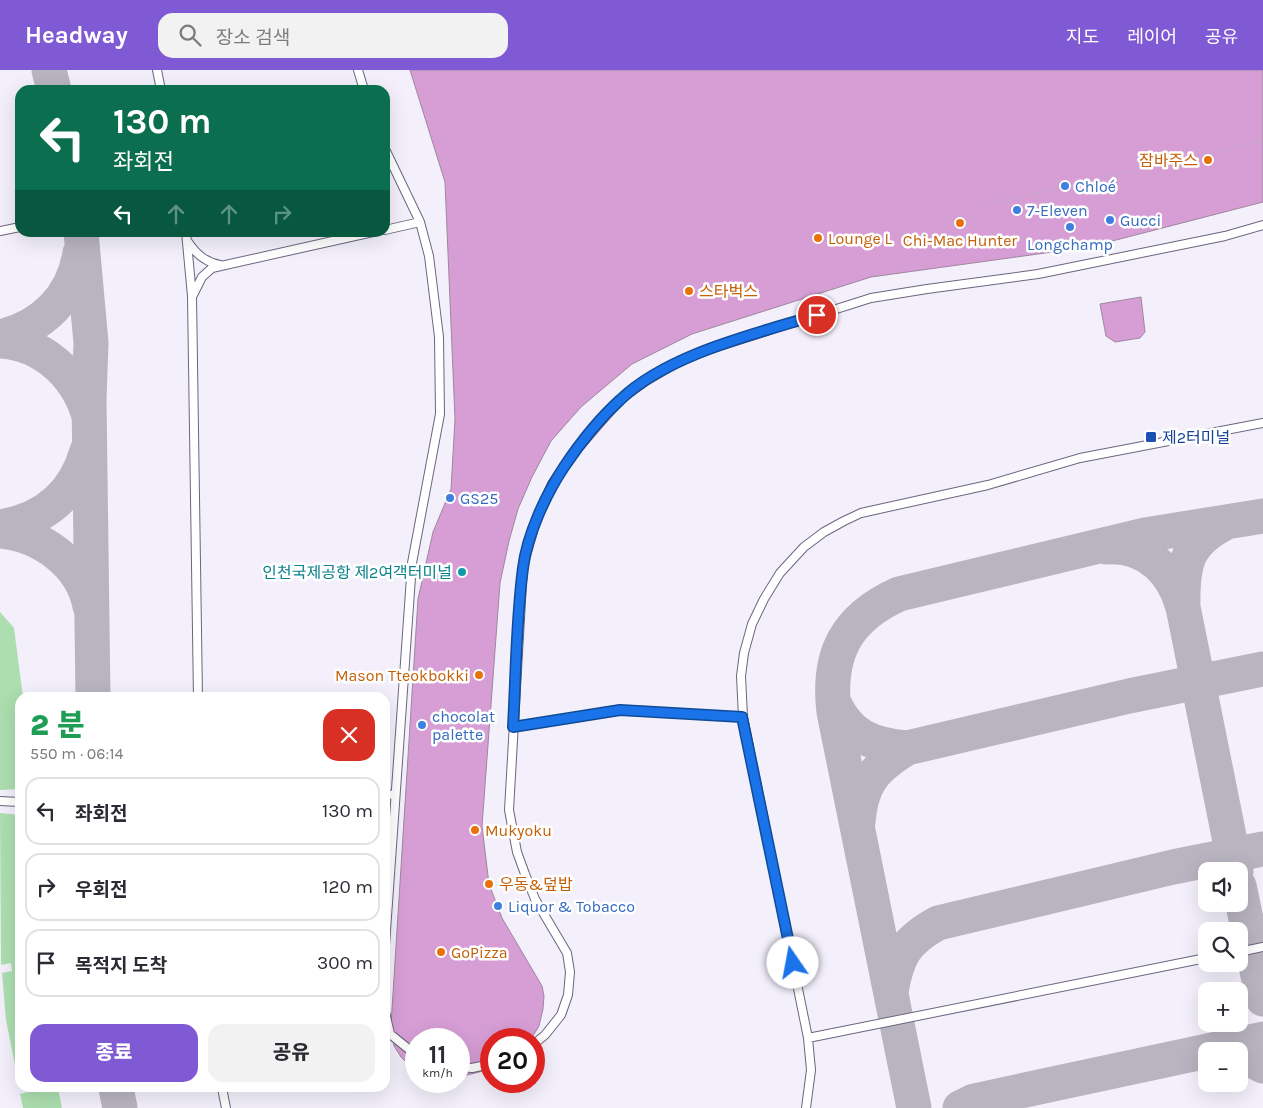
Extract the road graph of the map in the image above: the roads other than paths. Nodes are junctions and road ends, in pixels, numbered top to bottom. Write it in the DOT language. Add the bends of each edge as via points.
graph roads {
  1 [pos="157,70"];
  2 [pos="358,70"];
  3 [pos="159,85"];
  4 [pos="362,85"];
  5 [pos="390,159"];
  6 [pos="420,222"];
  7 [pos="1263,225"];
  8 [pos="15,227"];
  9 [pos="390,229"];
  10 [pos="0,231"];
  11 [pos="187,237"];
  12 [pos="350,237"];
  13 [pos="187,241"];
  14 [pos="222,265"];
  15 [pos="192,296"];
  16 [pos="1263,423"];
  17 [pos="198,692"];
  18 [pos="742,717"];
  19 [pos="513,727"];
  20 [pos="390,794"];
  21 [pos="395,794"];
  22 [pos="0,801"];
  23 [pos="15,802"];
  24 [pos="390,870"];
  25 [pos="1263,947"];
  26 [pos="1248,950"];
  27 [pos="1198,960"];
  28 [pos="390,1034"];
  29 [pos="545,1035"];
  30 [pos="808,1038"];
  31 [pos="405,1046"];
  32 [pos="223,1092"];
  33 [pos="226,1108"];
  34 [pos="806,1108"];
  1 -- 3 [label="lane"];
  2 -- 4 [label="lane"];
  5 -- 6 [label="lane"];
  6 -- 9 [label="lane"];
  6 -- 21 [label="lane" via="429,256 439,337 440,414 412,563"];
  7 -- 19 [label="lane" via="1225,236 1038,274 871,298 707,350 646,381 620,399 574,452 552,484 536,521 523,566"];
  8 -- 10 [label="lane"];
  11 -- 13 [label="lane"];
  12 -- 14 [label="lane"];
  13 -- 14 [label="lane" via="208,262"];
  13 -- 15 [label="lane"];
  14 -- 15 [label="lane" via="207,272"];
  15 -- 17 [label="lane"];
  16 -- 18 [label="lane" via="1080,458 988,485 861,513 837,525 804,547 780,573 764,599 744,652"];
  18 -- 19 [label="lane" via="620,710"];
  18 -- 30 [label="lane"];
  19 -- 29 [label="lane" via="509,810 517,852 535,899 567,953 570,972 568,995 561,1015"];
  20 -- 21 [label="lane"];
  21 -- 24 [label="lane"];
  22 -- 23 [label="lane"];
  25 -- 26 [label="lane"];
  27 -- 30 [label="lane"];
  28 -- 31 [label="lane"];
  30 -- 34 [label="lane" via="811,1070"];
  32 -- 33 [label="lane"];
}
